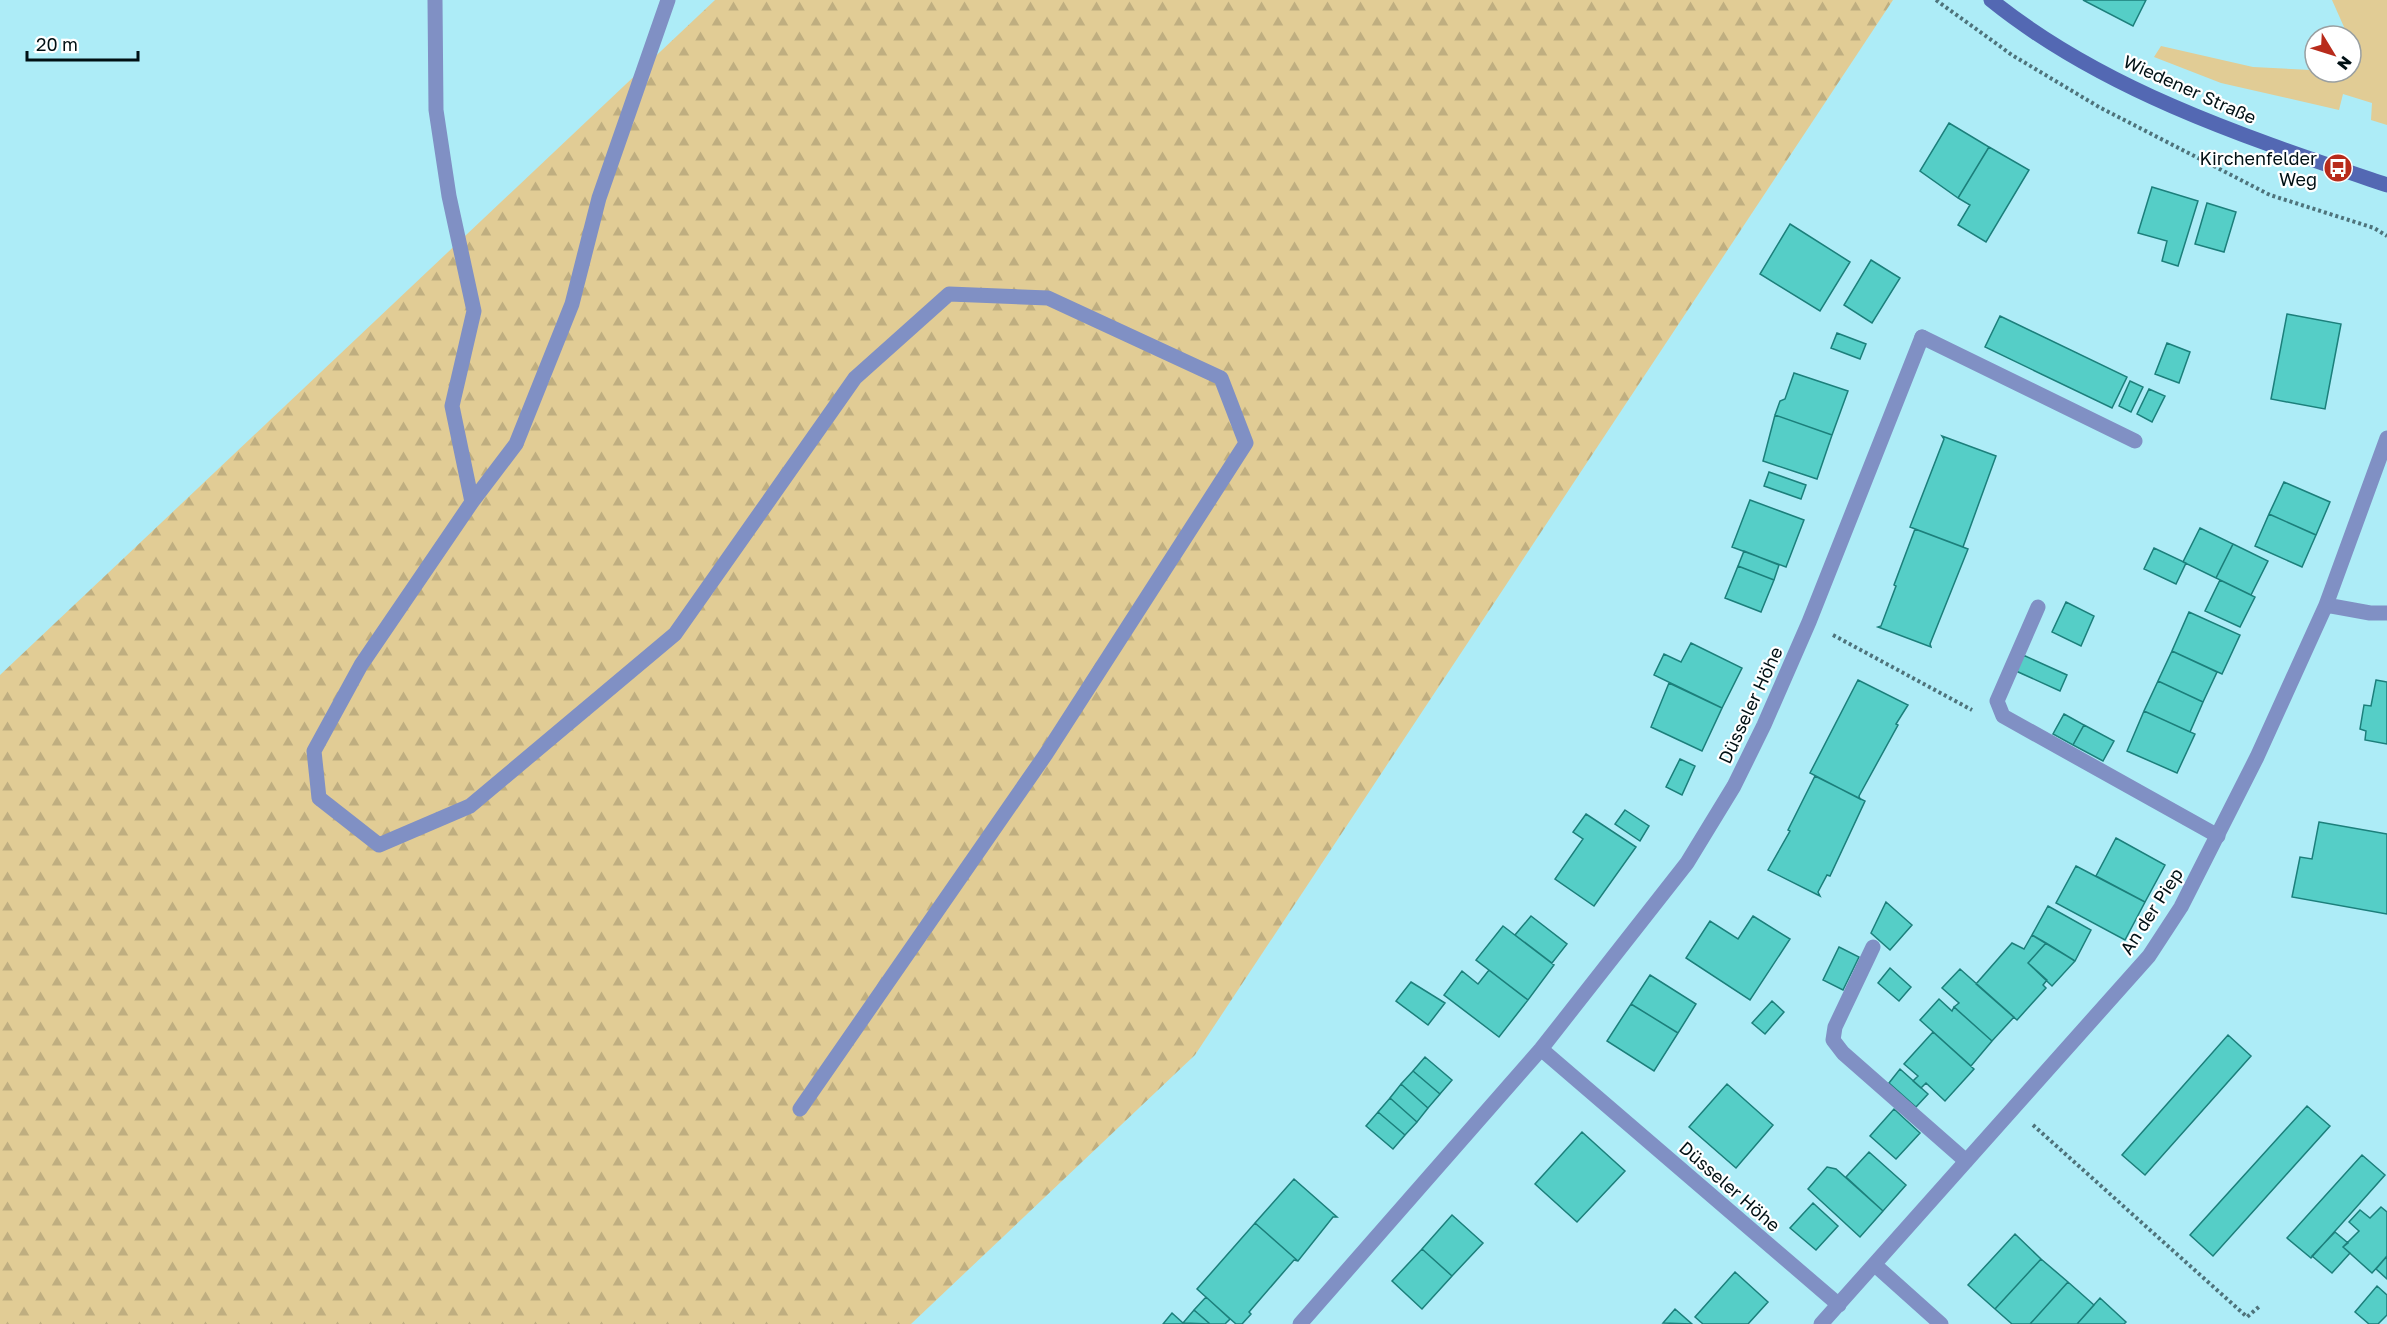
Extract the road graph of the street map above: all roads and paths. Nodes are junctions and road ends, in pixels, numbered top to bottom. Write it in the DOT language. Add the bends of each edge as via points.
graph roads {
  1 [pos="435,0"];
  2 [pos="668,0"];
  3 [pos="1991,0"];
  4 [pos="2387,185"];
  5 [pos="2374,228"];
  6 [pos="2387,236"];
  7 [pos="2387,438"];
  8 [pos="2135,441"];
  9 [pos="472,501"];
  10 [pos="2326,605"];
  11 [pos="2038,607"];
  12 [pos="2387,613"];
  13 [pos="2218,836"];
  14 [pos="1873,947"];
  15 [pos="1541,1049"];
  16 [pos="2013,1108"];
  17 [pos="800,1110"];
  18 [pos="1966,1161"];
  19 [pos="1875,1265"];
  20 [pos="1839,1305"];
  21 [pos="2261,1305"];
  22 [pos="1300,1324"];
  23 [pos="1821,1324"];
  24 [pos="1941,1324"];
  1 -- 9 [label="street" via="436,110 449,196 474,311 452,406"];
  2 -- 9 [label="street" via="599,198 572,304 516,444"];
  3 -- 4 [label="main road, Wiedener Straße" via="2084,61 2206,121"];
  5 -- 6 [label="path"];
  7 -- 10 [label="street, An der Piep"];
  8 -- 15 [label="street, Düsseler Höhe" via="1922,337 1809,622 1734,786 1687,863"];
  9 -- 17 [label="street" via="361,666 314,751 319,798 379,845 470,806 675,634 855,378 949,294 1048,298 1221,378 1246,443 1046,754"];
  10 -- 12 [label="street"];
  10 -- 13 [label="street, An der Piep"];
  11 -- 13 [label="street" via="1997,701 2003,716"];
  13 -- 16 [label="street, An der Piep" via="2181,907 2149,956"];
  14 -- 18 [label="street" via="1835,1027 1833,1040"];
  15 -- 20 [label="street, Düsseler Höhe"];
  15 -- 22 [label="street, Düsseler Höhe"];
  16 -- 18 [label="street, An der Piep"];
  16 -- 21 [label="path" via="2247,1317"];
  18 -- 19 [label="street, An der Piep"];
  19 -- 20 [label="street, An der Piep"];
  19 -- 24 [label="street"];
  20 -- 23 [label="street, An der Piep"];
}
